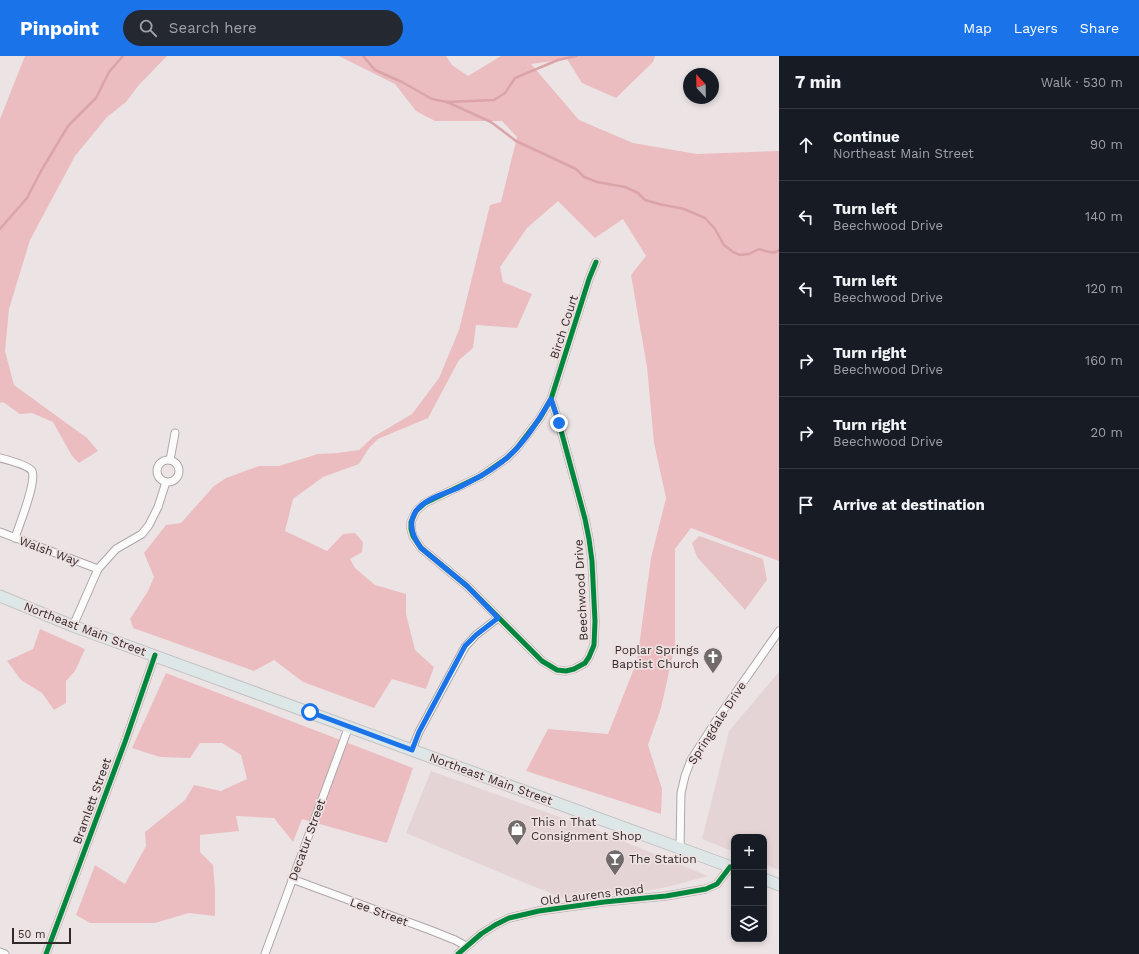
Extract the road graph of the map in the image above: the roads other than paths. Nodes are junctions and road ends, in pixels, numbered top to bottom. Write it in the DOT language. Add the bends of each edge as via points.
graph roads {
  1 [pos="596,262"];
  2 [pos="551,399"];
  3 [pos="175,433"];
  4 [pos="0,458"];
  5 [pos="170,460"];
  6 [pos="166,482"];
  7 [pos="0,532"];
  8 [pos="15,538"];
  9 [pos="98,569"];
  10 [pos="0,596"];
  11 [pos="498,618"];
  12 [pos="73,626"];
  13 [pos="779,631"];
  14 [pos="155,655"];
  15 [pos="349,726"];
  16 [pos="412,750"];
  17 [pos="680,848"];
  18 [pos="731,867"];
  19 [pos="731,868"];
  20 [pos="292,879"];
  21 [pos="767,880"];
  22 [pos="779,885"];
  23 [pos="466,946"];
  24 [pos="0,952"];
  25 [pos="4,954"];
  26 [pos="46,954"];
  27 [pos="265,954"];
  28 [pos="458,954"];
  1 -- 2 [label="street, Birch Court"];
  2 -- 11 [label="street, Beechwood Drive" via="540,418 507,458 481,476 425,503 416,511 411,522 411,529 421,548 467,586"];
  2 -- 11 [label="street, Beechwood Drive" via="589,539 595,621 593,649 587,660 579,667 557,670 542,661"];
  3 -- 5 [label="street"];
  4 -- 8 [label="street" via="26,466 32,471 34,482"];
  5 -- 6 [label="street" via="176,464 179,471 173,481"];
  5 -- 6 [label="street" via="161,462 157,470 160,479"];
  6 -- 9 [label="street" via="158,508 142,534 116,549"];
  7 -- 8 [label="street, Walsh Way"];
  8 -- 9 [label="street, Walsh Way"];
  9 -- 12 [label="street"];
  10 -- 12 [label="main road, Northeast Main Street"];
  11 -- 16 [label="street" via="465,646"];
  12 -- 14 [label="main road, Northeast Main Street"];
  13 -- 17 [label="street, Springdale Drive" via="691,760 681,793"];
  14 -- 15 [label="main road, Northeast Main Street"];
  14 -- 26 [label="street, Bramlett Street"];
  15 -- 16 [label="main road, Northeast Main Street"];
  15 -- 20 [label="street, Decatur Street"];
  16 -- 17 [label="main road, Northeast Main Street"];
  17 -- 18 [label="main road, Northeast Main Street"];
  19 -- 23 [label="street, Old Laurens Road" via="717,884 706,889 526,913 495,925"];
  20 -- 23 [label="street, Lee Street"];
  20 -- 27 [label="street, Decatur Street"];
  21 -- 22 [label="main road"];
  23 -- 28 [label="street, Old Laurens Road"];
  24 -- 25 [label="street"];
}
